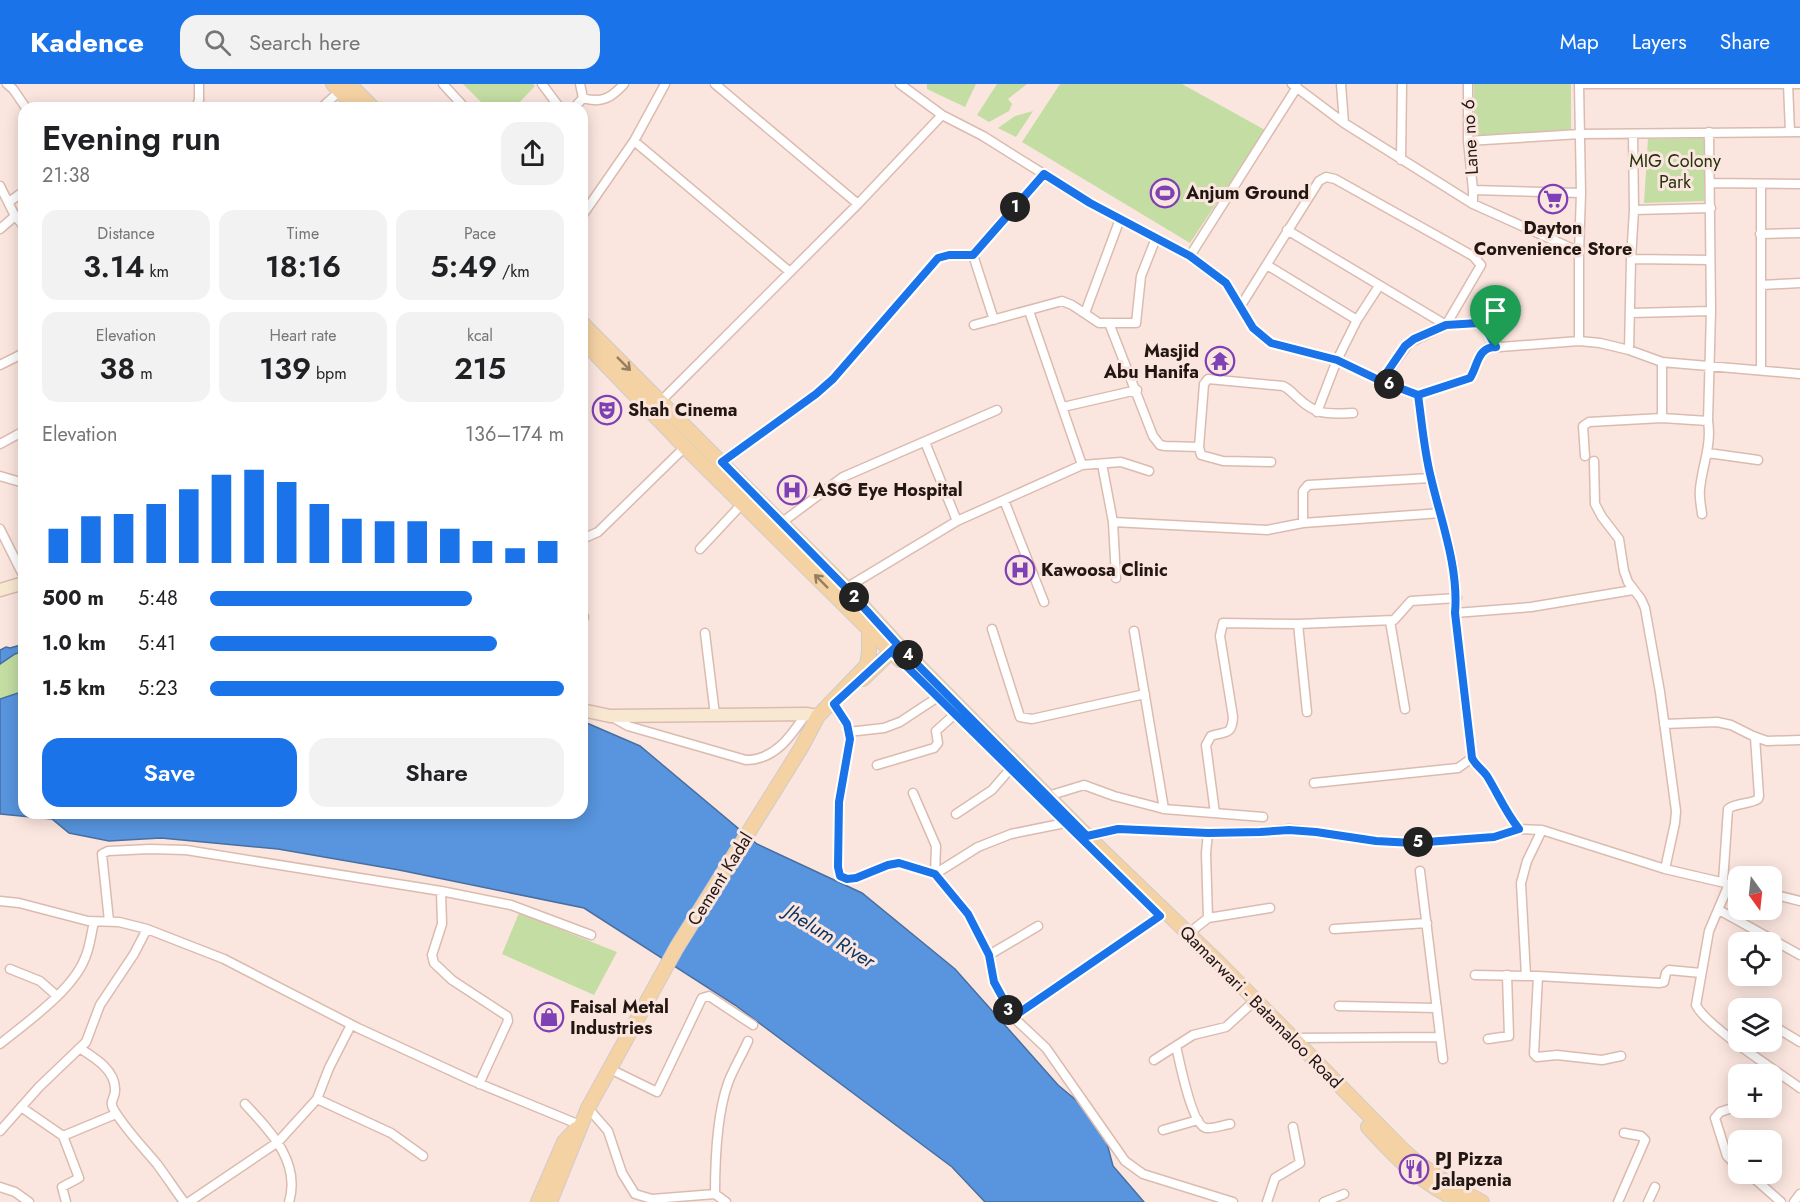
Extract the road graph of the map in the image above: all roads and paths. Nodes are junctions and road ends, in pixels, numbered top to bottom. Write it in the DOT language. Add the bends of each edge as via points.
graph roads {
  1 [pos="7,84"];
  2 [pos="199,84"];
  3 [pos="443,84"];
  4 [pos="542,84"];
  5 [pos="580,84"];
  6 [pos="624,84"];
  7 [pos="665,84"];
  8 [pos="715,84"];
  9 [pos="900,84"];
  10 [pos="1341,84"];
  11 [pos="1402,84"];
  12 [pos="1468,84"];
  13 [pos="1579,84"];
  14 [pos="1631,84"];
  15 [pos="1682,84"];
  16 [pos="1732,84"];
  17 [pos="1788,84"];
  18 [pos="1800,84"];
  19 [pos="341,86"];
  20 [pos="1295,86"];
  21 [pos="584,98"];
  22 [pos="22,102"];
  23 [pos="198,102"];
  24 [pos="326,102"];
  25 [pos="353,102"];
  26 [pos="364,102"];
  27 [pos="460,102"];
  28 [pos="556,102"];
  29 [pos="580,102"];
  30 [pos="942,115"];
  31 [pos="1344,123"];
  32 [pos="1709,132"];
  33 [pos="1790,132"];
  34 [pos="1800,132"];
  35 [pos="1580,134"];
  36 [pos="1633,134"];
  37 [pos="634,141"];
  38 [pos="1468,141"];
  39 [pos="1401,160"];
  40 [pos="1044,174"];
  41 [pos="1710,183"];
  42 [pos="1761,184"];
  43 [pos="1800,184"];
  44 [pos="0,186"];
  45 [pos="1473,190"];
  46 [pos="1581,193"];
  47 [pos="18,195"];
  48 [pos="9,202"];
  49 [pos="858,204"];
  50 [pos="1473,204"];
  51 [pos="588,207"];
  52 [pos="1711,208"];
  53 [pos="1634,210"];
  54 [pos="15,216"];
  55 [pos="1120,219"];
  56 [pos="18,220"];
  57 [pos="0,229"];
  58 [pos="1287,230"];
  59 [pos="1800,233"];
  60 [pos="1760,234"];
  61 [pos="1156,238"];
  62 [pos="1578,253"];
  63 [pos="973,255"];
  64 [pos="1190,256"];
  65 [pos="1631,259"];
  66 [pos="1710,260"];
  67 [pos="1267,266"];
  68 [pos="790,272"];
  69 [pos="1800,283"];
  70 [pos="1761,285"];
  71 [pos="1380,286"];
  72 [pos="1240,307"];
  73 [pos="1029,311"];
  74 [pos="1711,311"];
  75 [pos="1085,313"];
  76 [pos="1631,313"];
  77 [pos="994,320"];
  78 [pos="1357,320"];
  79 [pos="1109,323"];
  80 [pos="974,325"];
  81 [pos="1446,325"];
  82 [pos="588,329"];
  83 [pos="1579,341"];
  84 [pos="588,346"];
  85 [pos="1496,347"];
  86 [pos="1629,350"];
  87 [pos="18,356"];
  88 [pos="1337,360"];
  89 [pos="1662,362"];
  90 [pos="0,365"];
  91 [pos="1711,366"];
  92 [pos="1761,370"];
  93 [pos="1800,374"];
  94 [pos="1381,381"];
  95 [pos="1137,390"];
  96 [pos="1418,395"];
  97 [pos="661,401"];
  98 [pos="1063,406"];
  99 [pos="997,410"];
  100 [pos="1317,412"];
  101 [pos="1353,413"];
  102 [pos="1662,417"];
  103 [pos="1708,421"];
  104 [pos="18,434"];
  105 [pos="925,442"];
  106 [pos="0,444"];
  107 [pos="685,447"];
  108 [pos="1199,447"];
  109 [pos="1708,453"];
  110 [pos="1585,456"];
  111 [pos="1758,460"];
  112 [pos="1594,461"];
  113 [pos="722,462"];
  114 [pos="1271,462"];
  115 [pos="1102,464"];
  116 [pos="1082,465"];
  117 [pos="1149,471"];
  118 [pos="0,476"];
  119 [pos="1431,478"];
  120 [pos="18,481"];
  121 [pos="1004,500"];
  122 [pos="742,504"];
  123 [pos="1441,513"];
  124 [pos="1702,514"];
  125 [pos="957,521"];
  126 [pos="1113,522"];
  127 [pos="781,523"];
  128 [pos="1302,523"];
  129 [pos="0,529"];
  130 [pos="588,536"];
  131 [pos="700,549"];
  132 [pos="18,565"];
  133 [pos="1116,578"];
  134 [pos="18,585"];
  135 [pos="846,588"];
  136 [pos="1633,590"];
  137 [pos="0,591"];
  138 [pos="1456,598"];
  139 [pos="1044,602"];
  140 [pos="1455,613"];
  141 [pos="1390,621"];
  142 [pos="1298,624"];
  143 [pos="869,629"];
  144 [pos="992,629"];
  145 [pos="1134,631"];
  146 [pos="705,633"];
  147 [pos="895,648"];
  148 [pos="1145,694"];
  149 [pos="938,697"];
  150 [pos="831,703"];
  151 [pos="1405,709"];
  152 [pos="588,712"];
  153 [pos="1307,712"];
  154 [pos="955,714"];
  155 [pos="715,715"];
  156 [pos="812,715"];
  157 [pos="610,716"];
  158 [pos="1664,724"];
  159 [pos="848,732"];
  160 [pos="1755,737"];
  161 [pos="1800,740"];
  162 [pos="1472,758"];
  163 [pos="877,765"];
  164 [pos="1011,768"];
  165 [pos="1314,783"];
  166 [pos="913,793"];
  167 [pos="1048,796"];
  168 [pos="1164,809"];
  169 [pos="1215,813"];
  170 [pos="956,814"];
  171 [pos="1263,817"];
  172 [pos="1065,823"];
  173 [pos="1519,829"];
  174 [pos="1542,830"];
  175 [pos="1208,833"];
  176 [pos="1087,836"];
  177 [pos="1665,869"];
  178 [pos="1420,871"];
  179 [pos="935,874"];
  180 [pos="1726,883"];
  181 [pos="441,891"];
  182 [pos="1782,896"];
  183 [pos="0,901"];
  184 [pos="1800,901"];
  185 [pos="1270,908"];
  186 [pos="1719,910"];
  187 [pos="1160,916"];
  188 [pos="1208,918"];
  189 [pos="109,921"];
  190 [pos="94,922"];
  191 [pos="1427,923"];
  192 [pos="1038,926"];
  193 [pos="147,929"];
  194 [pos="1334,929"];
  195 [pos="1188,933"];
  196 [pos="591,935"];
  197 [pos="989,955"];
  198 [pos="1800,955"];
  199 [pos="10,969"];
  200 [pos="1701,973"];
  201 [pos="1474,975"];
  202 [pos="1508,975"];
  203 [pos="1526,976"];
  204 [pos="1538,976"];
  205 [pos="57,996"];
  206 [pos="1250,1005"];
  207 [pos="1339,1006"];
  208 [pos="1437,1008"];
  209 [pos="1013,1017"];
  210 [pos="351,1024"];
  211 [pos="753,1025"];
  212 [pos="1782,1031"];
  213 [pos="1440,1037"];
  214 [pos="1293,1038"];
  215 [pos="1488,1039"];
  216 [pos="748,1041"];
  217 [pos="1800,1042"];
  218 [pos="0,1044"];
  219 [pos="1176,1046"];
  220 [pos="81,1049"];
  221 [pos="1621,1056"];
  222 [pos="1443,1059"];
  223 [pos="1154,1060"];
  224 [pos="610,1069"];
  225 [pos="479,1084"];
  226 [pos="1800,1088"];
  227 [pos="317,1099"];
  228 [pos="245,1104"];
  229 [pos="21,1107"];
  230 [pos="588,1108"];
  231 [pos="1728,1109"];
  232 [pos="116,1114"];
  233 [pos="1198,1120"];
  234 [pos="1230,1124"];
  235 [pos="580,1125"];
  236 [pos="1293,1126"];
  237 [pos="1163,1130"];
  238 [pos="0,1131"];
  239 [pos="1624,1133"];
  240 [pos="63,1136"];
  241 [pos="278,1142"];
  242 [pos="423,1156"];
  243 [pos="1728,1157"];
  244 [pos="1761,1184"];
  245 [pos="0,1187"];
  246 [pos="1655,1187"];
  247 [pos="715,1194"];
  248 [pos="1344,1194"];
  249 [pos="1800,1194"];
  250 [pos="29,1202"];
  251 [pos="66,1202"];
  252 [pos="184,1202"];
  253 [pos="189,1202"];
  254 [pos="289,1202"];
  255 [pos="538,1202"];
  256 [pos="550,1202"];
  257 [pos="726,1202"];
  258 [pos="1233,1202"];
  259 [pos="1267,1202"];
  260 [pos="1324,1202"];
  261 [pos="1461,1202"];
  262 [pos="1482,1202"];
  263 [pos="1618,1202"];
  264 [pos="1648,1202"];
  265 [pos="1781,1202"];
  266 [pos="1794,1202"];
  1 -- 22 [label="street"];
  2 -- 23 [label="street"];
  3 -- 27 [label="street"];
  4 -- 28 [label="street"];
  5 -- 21 [label="street"];
  6 -- 21 [label="street" via="614,96 603,100"];
  7 -- 37 [label="street"];
  8 -- 49 [label="street"];
  9 -- 30 [label="street"];
  10 -- 31 [label="street"];
  11 -- 39 [label="street"];
  12 -- 38 [label="street, Lane no 6"];
  13 -- 14 [label="street"];
  13 -- 35 [label="street"];
  14 -- 15 [label="street"];
  15 -- 16 [label="street"];
  16 -- 17 [label="street"];
  17 -- 18 [label="street"];
  17 -- 33 [label="street"];
  19 -- 24 [label="street"];
  19 -- 25 [label="main road"];
  19 -- 26 [label="main road"];
  20 -- 31 [label="street"];
  20 -- 64 [label="street"];
  21 -- 29 [label="street"];
  30 -- 40 [label="street"];
  30 -- 49 [label="street"];
  31 -- 39 [label="street"];
  32 -- 33 [label="street"];
  32 -- 36 [label="street"];
  32 -- 41 [label="street"];
  33 -- 34 [label="street"];
  35 -- 36 [label="street"];
  35 -- 38 [label="street"];
  35 -- 46 [label="street"];
  36 -- 53 [label="street"];
  37 -- 51 [label="street"];
  37 -- 68 [label="street"];
  38 -- 45 [label="street, Lane no 6"];
  39 -- 50 [label="street"];
  40 -- 55 [label="street"];
  40 -- 63 [label="street"];
  41 -- 42 [label="street"];
  41 -- 52 [label="street"];
  42 -- 43 [label="street"];
  42 -- 60 [label="street"];
  44 -- 48 [label="street"];
  45 -- 46 [label="street"];
  45 -- 50 [label="street, Lane no 6"];
  46 -- 62 [label="street"];
  47 -- 48 [label="street"];
  48 -- 54 [label="street"];
  49 -- 68 [label="street"];
  50 -- 62 [label="street"];
  52 -- 53 [label="street"];
  52 -- 66 [label="street"];
  53 -- 65 [label="street"];
  54 -- 56 [label="street"];
  54 -- 57 [label="street"];
  55 -- 61 [label="street"];
  55 -- 75 [label="street"];
  58 -- 67 [label="street"];
  58 -- 71 [label="street"];
  58 -- 81 [label="street" via="1319,181 1330,177 1473,256 1481,268"];
  59 -- 60 [label="street"];
  60 -- 70 [label="street"];
  61 -- 64 [label="street"];
  61 -- 79 [label="street" via="1141,276 1137,322"];
  62 -- 83 [label="street"];
  63 -- 77 [label="street"];
  63 -- 113 [label="street" via="938,258 833,379"];
  64 -- 72 [label="street" via="1226,283"];
  65 -- 66 [label="street"];
  65 -- 76 [label="street"];
  66 -- 74 [label="street"];
  67 -- 72 [label="street"];
  67 -- 78 [label="street"];
  68 -- 97 [label="street"];
  69 -- 70 [label="street"];
  70 -- 92 [label="street"];
  71 -- 78 [label="street"];
  71 -- 81 [label="street"];
  72 -- 88 [label="street" via="1253,328 1271,343"];
  73 -- 75 [label="street" via="1062,301"];
  73 -- 77 [label="street"];
  73 -- 98 [label="street"];
  74 -- 76 [label="street"];
  74 -- 91 [label="street"];
  75 -- 79 [label="street" via="1099,323"];
  76 -- 86 [label="street"];
  77 -- 80 [label="street"];
  78 -- 88 [label="street"];
  79 -- 95 [label="street"];
  81 -- 85 [label="street" via="1479,323"];
  81 -- 94 [label="street" via="1409,343"];
  82 -- 97 [label="main road, one-way"];
  83 -- 85 [label="street"];
  83 -- 86 [label="street"];
  84 -- 107 [label="main road"];
  85 -- 96 [label="street" via="1484,351 1470,378"];
  86 -- 89 [label="street"];
  87 -- 90 [label="street"];
  88 -- 94 [label="street"];
  88 -- 100 [label="street"];
  89 -- 91 [label="street"];
  89 -- 102 [label="street"];
  91 -- 92 [label="street"];
  91 -- 103 [label="street"];
  92 -- 93 [label="street"];
  94 -- 96 [label="street"];
  95 -- 98 [label="street"];
  95 -- 108 [label="street" via="1153,436 1160,444"];
  96 -- 119 [label="street"];
  97 -- 113 [label="main road"];
  98 -- 116 [label="street"];
  99 -- 105 [label="street"];
  100 -- 101 [label="street"];
  100 -- 108 [label="street" via="1282,386 1208,379 1204,384"];
  102 -- 103 [label="street"];
  102 -- 110 [label="street" via="1586,423"];
  103 -- 109 [label="street"];
  104 -- 106 [label="street"];
  105 -- 125 [label="street"];
  105 -- 127 [label="street" via="843,477"];
  107 -- 122 [label="main road"];
  107 -- 130 [label="street" via="598,531"];
  108 -- 114 [label="street" via="1201,455 1223,461"];
  109 -- 111 [label="street"];
  109 -- 124 [label="street" via="1700,490"];
  112 -- 136 [label="street" via="1595,504 1619,539 1624,571"];
  113 -- 127 [label="main road"];
  115 -- 116 [label="street"];
  115 -- 117 [label="street" via="1121,462"];
  115 -- 126 [label="street"];
  116 -- 121 [label="street"];
  118 -- 120 [label="street"];
  119 -- 123 [label="street"];
  119 -- 128 [label="street" via="1308,485 1303,491"];
  121 -- 125 [label="street"];
  121 -- 139 [label="street"];
  122 -- 131 [label="street"];
  143 -- 122 [label="main road, one-way"];
  123 -- 128 [label="street"];
  123 -- 138 [label="street"];
  125 -- 135 [label="street"];
  126 -- 128 [label="street" via="1267,530"];
  126 -- 133 [label="street"];
  127 -- 135 [label="main road"];
  129 -- 132 [label="street"];
  134 -- 137 [label="street"];
  135 -- 147 [label="main road"];
  136 -- 140 [label="street" via="1531,607"];
  136 -- 158 [label="street" via="1645,608"];
  138 -- 140 [label="street"];
  138 -- 141 [label="street" via="1411,601"];
  140 -- 162 [label="street"];
  141 -- 142 [label="street"];
  141 -- 151 [label="street"];
  142 -- 153 [label="street"];
  142 -- 169 [label="street" via="1222,624 1220,636 1233,717 1230,730 1211,736 1206,745"];
  143 -- 147 [label="main road"];
  143 -- 150 [label="main road" via="867,665"];
  144 -- 148 [label="street" via="1020,717 1032,719"];
  145 -- 148 [label="street"];
  146 -- 155 [label="street"];
  147 -- 149 [label="main road, Qamarwari - Batamaloo Road"];
  147 -- 150 [label="main road"];
  147 -- 167 [label="main road, Qamarwari - Batamaloo Road"];
  148 -- 168 [label="street"];
  149 -- 154 [label="main road, Qamarwari - Batamaloo Road"];
  149 -- 159 [label="street" via="900,722"];
  150 -- 156 [label="main road, Cement Kadal"];
  150 -- 159 [label="street" via="847,724"];
  152 -- 157 [label="street"];
  154 -- 163 [label="street" via="936,731 938,743 934,748"];
  154 -- 164 [label="main road, Qamarwari - Batamaloo Road"];
  155 -- 156 [label="street"];
  155 -- 157 [label="street"];
  156 -- 157 [label="street" via="768,757 752,760 628,726"];
  156 -- 224 [label="main road, Cement Kadal" via="801,748 677,947"];
  158 -- 160 [label="street" via="1717,722"];
  158 -- 177 [label="street" via="1676,811"];
  159 -- 179 [label="street" via="839,802 840,876 856,878 899,863"];
  160 -- 161 [label="street" via="1767,741"];
  160 -- 180 [label="street" via="1759,796 1749,804 1728,809"];
  162 -- 165 [label="street" via="1458,768"];
  162 -- 173 [label="street"];
  164 -- 170 [label="street" via="992,790"];
  164 -- 172 [label="main road, Qamarwari - Batamaloo Road"];
  166 -- 179 [label="street" via="936,846"];
  167 -- 168 [label="street" via="1084,785"];
  167 -- 176 [label="main road, Qamarwari - Batamaloo Road"];
  168 -- 169 [label="street"];
  169 -- 171 [label="street"];
  172 -- 179 [label="street" via="1011,834 978,847"];
  172 -- 187 [label="main road, Qamarwari - Batamaloo Road"];
  173 -- 174 [label="street"];
  173 -- 175 [label="street" via="1494,837 1413,843 1289,830"];
  174 -- 177 [label="street"];
  174 -- 203 [label="street" via="1521,883"];
  175 -- 176 [label="street" via="1118,829"];
  175 -- 188 [label="street"];
  176 -- 195 [label="main road, Qamarwari - Batamaloo Road"];
  177 -- 180 [label="street"];
  178 -- 191 [label="street"];
  179 -- 197 [label="street" via="968,914"];
  180 -- 186 [label="street"];
  181 -- 189 [label="street" via="186,850 108,851 102,854"];
  181 -- 196 [label="street" via="511,905"];
  181 -- 225 [label="street" via="442,924 432,955 434,963 452,980 507,1016 508,1021"];
  182 -- 184 [label="street"];
  183 -- 190 [label="street"];
  185 -- 188 [label="street"];
  186 -- 198 [label="street"];
  186 -- 200 [label="street" via="1709,931"];
  187 -- 206 [label="main road, Qamarwari - Batamaloo Road"];
  187 -- 209 [label="street"];
  188 -- 195 [label="street"];
  189 -- 190 [label="street"];
  189 -- 193 [label="street"];
  190 -- 205 [label="street" via="85,959"];
  191 -- 194 [label="street"];
  191 -- 208 [label="street"];
  192 -- 197 [label="street"];
  193 -- 210 [label="street" via="224,959"];
  193 -- 220 [label="street" via="100,1005"];
  195 -- 214 [label="main road, Qamarwari - Batamaloo Road"];
  197 -- 209 [label="street" via="994,982"];
  199 -- 205 [label="street" via="40,981"];
  200 -- 204 [label="street" via="1668,971 1659,984"];
  200 -- 226 [label="street" via="1698,1010"];
  201 -- 202 [label="street"];
  202 -- 203 [label="street"];
  202 -- 215 [label="street" via="1509,1036"];
  203 -- 204 [label="street"];
  204 -- 221 [label="street" via="1536,1056 1602,1060"];
  205 -- 218 [label="street"];
  206 -- 219 [label="street" via="1226,1027 1196,1033"];
  206 -- 261 [label="main road, Qamarwari - Batamaloo Road" via="1403,1165"];
  207 -- 208 [label="street"];
  208 -- 213 [label="street"];
  209 -- 258 [label="street" via="1046,1048 1131,1167"];
  210 -- 225 [label="street"];
  210 -- 227 [label="street"];
  211 -- 224 [label="street" via="709,996 702,998 657,1092"];
  212 -- 217 [label="street"];
  213 -- 214 [label="street"];
  213 -- 222 [label="street"];
  214 -- 262 [label="main road, Qamarwari - Batamaloo Road" via="1420,1166"];
  216 -- 247 [label="street" via="726,1091"];
  219 -- 223 [label="street"];
  219 -- 233 [label="street"];
  220 -- 229 [label="street"];
  220 -- 232 [label="street" via="110,1075 116,1091 111,1104"];
  224 -- 230 [label="main road, Cement Kadal"];
  225 -- 235 [label="street"];
  227 -- 241 [label="street"];
  227 -- 242 [label="street" via="391,1133"];
  228 -- 241 [label="street"];
  229 -- 238 [label="street"];
  229 -- 240 [label="street"];
  230 -- 235 [label="main road, Cement Kadal"];
  230 -- 247 [label="street" via="608,1131 622,1173 635,1194 652,1199"];
  231 -- 243 [label="street" via="1714,1118"];
  232 -- 240 [label="street"];
  232 -- 252 [label="street"];
  233 -- 234 [label="street" via="1207,1128"];
  233 -- 237 [label="street"];
  235 -- 255 [label="main road" via="564,1142"];
  235 -- 256 [label="main road"];
  236 -- 259 [label="street" via="1300,1163 1275,1178"];
  239 -- 263 [label="street" via="1641,1136 1645,1142"];
  240 -- 251 [label="street" via="78,1178 62,1187"];
  241 -- 253 [label="street"];
  241 -- 254 [label="street" via="293,1189"];
  244 -- 265 [label="street"];
  245 -- 250 [label="street"];
  246 -- 264 [label="street"];
  247 -- 257 [label="street"];
  248 -- 260 [label="street"];
  249 -- 266 [label="street"];
}
